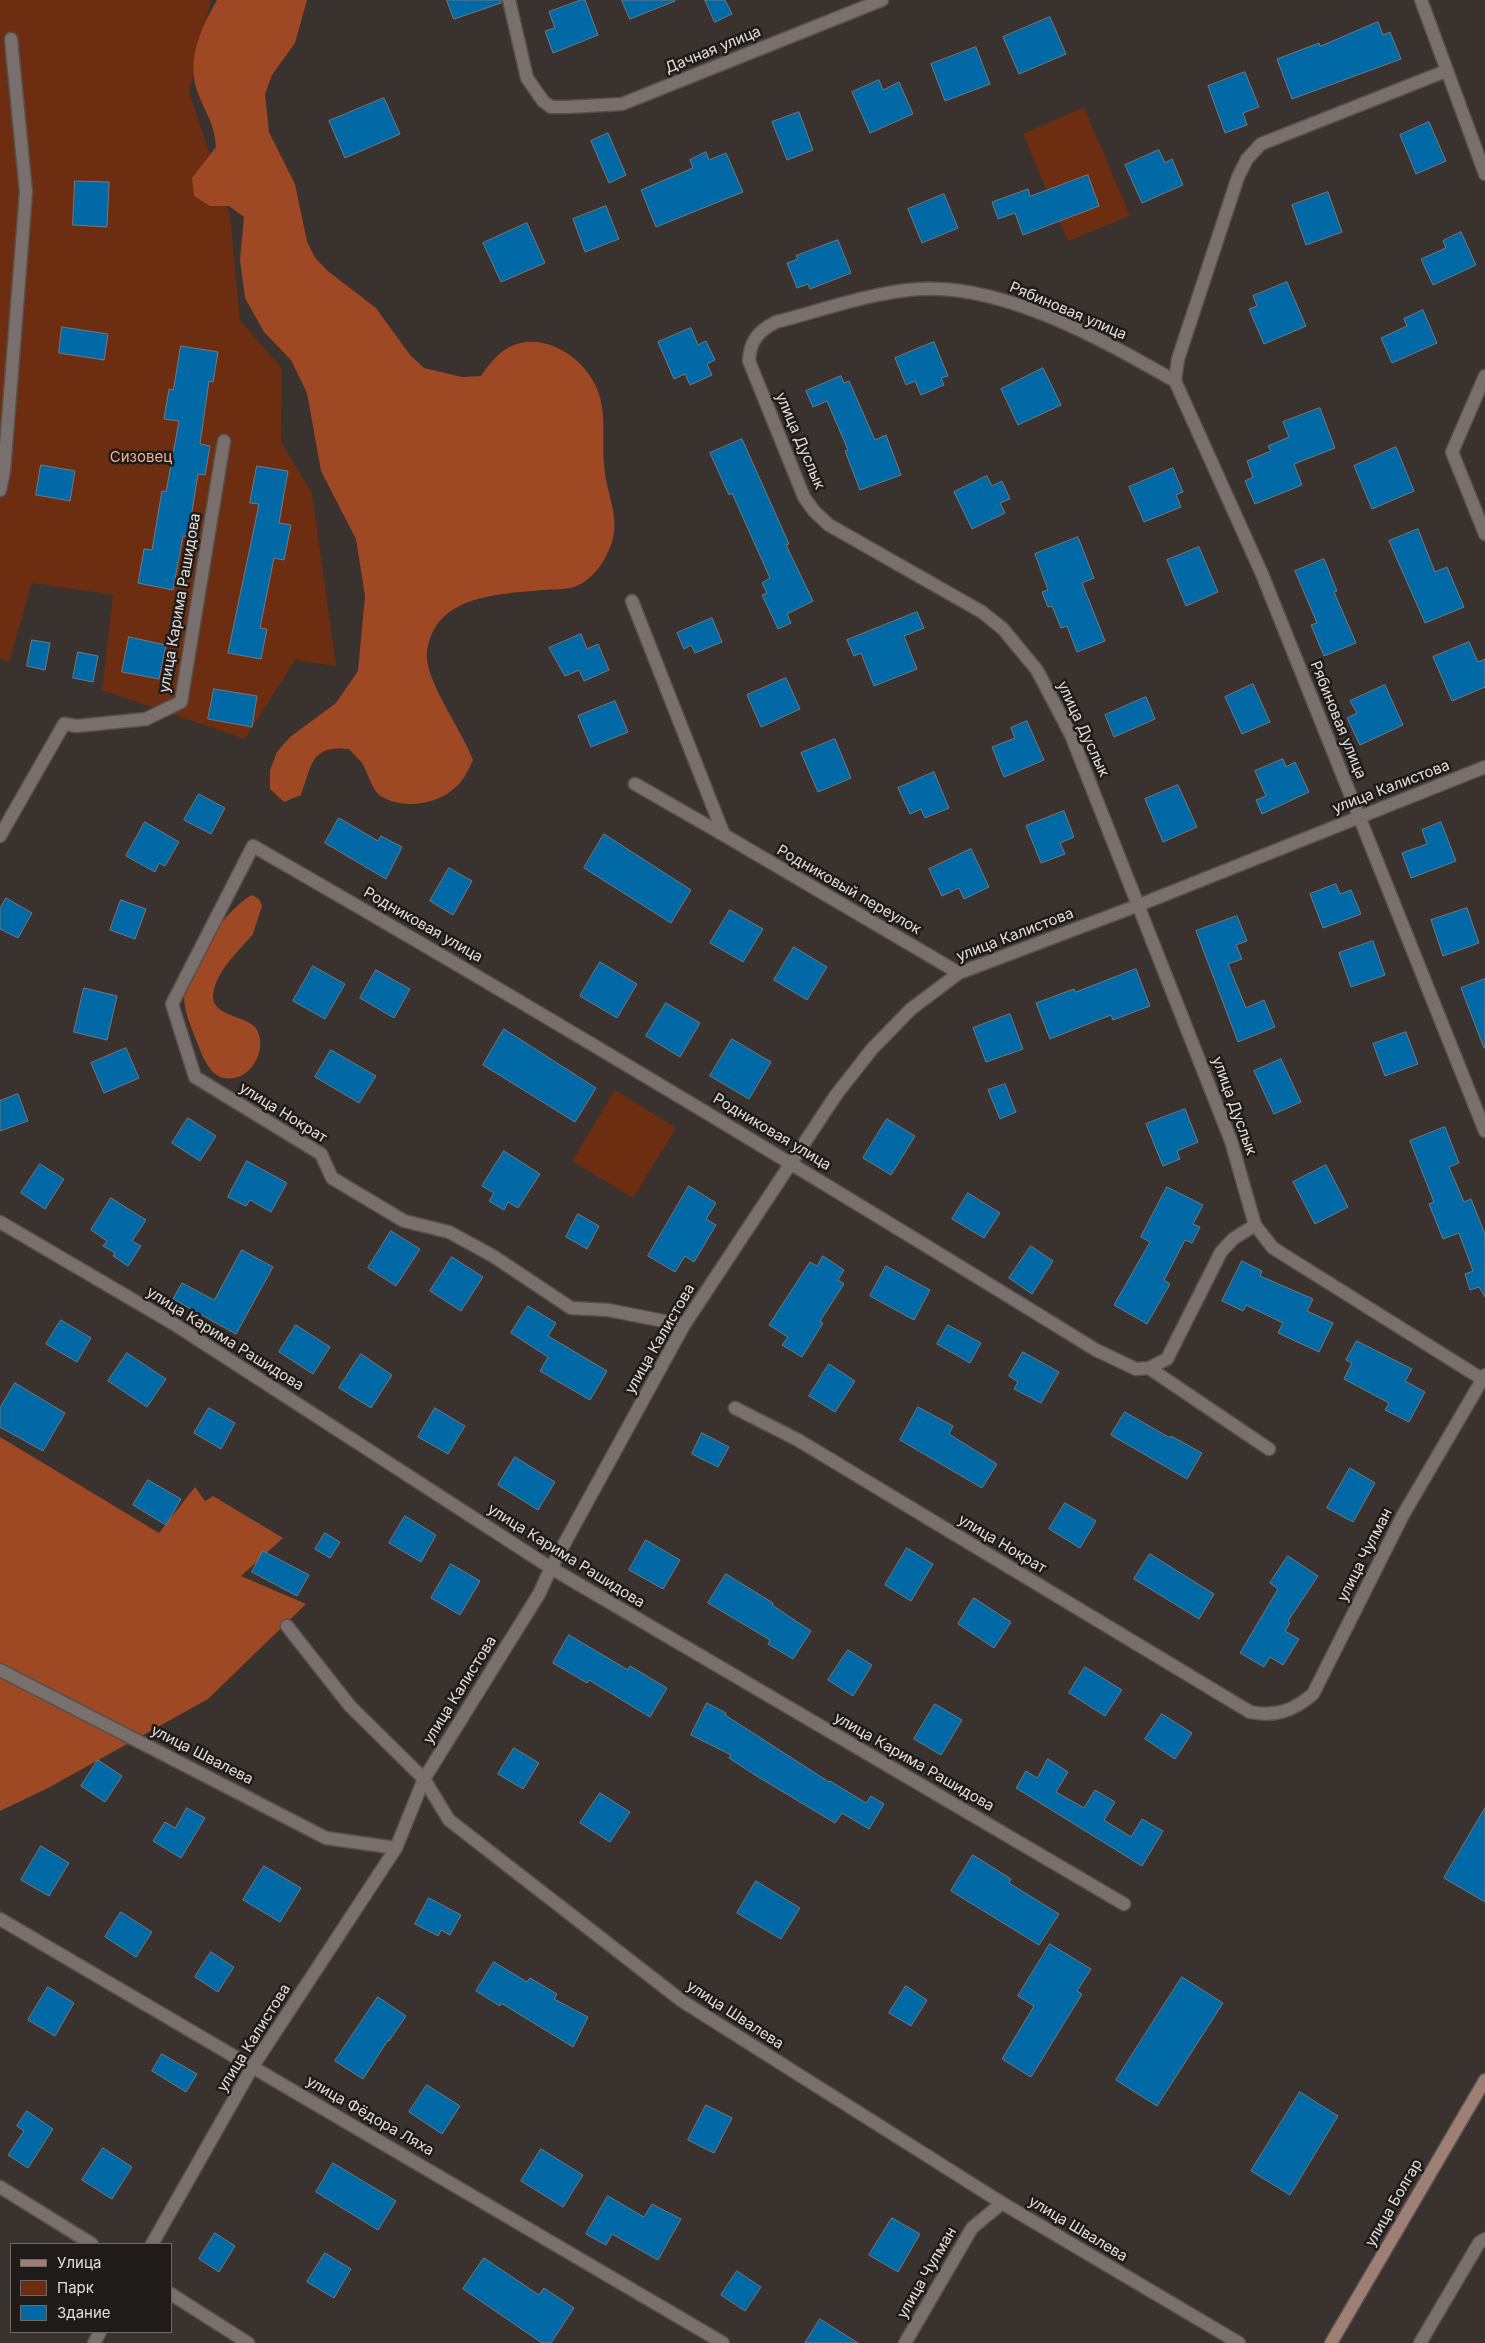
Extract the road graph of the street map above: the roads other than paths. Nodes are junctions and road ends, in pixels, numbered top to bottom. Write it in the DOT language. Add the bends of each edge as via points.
graph roads {
  1 [pos="509,0"];
  2 [pos="882,0"];
  3 [pos="1421,0"];
  4 [pos="11,39"];
  5 [pos="1446,71"];
  6 [pos="1485,174"];
  7 [pos="750,351"];
  8 [pos="1485,376"];
  9 [pos="1175,381"];
  10 [pos="224,441"];
  11 [pos="0,490"];
  12 [pos="1485,534"];
  13 [pos="632,601"];
  14 [pos="1485,767"];
  15 [pos="635,784"];
  16 [pos="1358,817"];
  17 [pos="724,835"];
  18 [pos="0,836"];
  19 [pos="253,846"];
  20 [pos="1139,905"];
  21 [pos="958,973"];
  22 [pos="1485,1131"];
  23 [pos="791,1163"];
  24 [pos="0,1222"];
  25 [pos="1255,1225"];
  26 [pos="684,1325"];
  27 [pos="1149,1368"];
  28 [pos="1483,1377"];
  29 [pos="735,1408"];
  30 [pos="1269,1449"];
  31 [pos="551,1568"];
  32 [pos="287,1626"];
  33 [pos="0,1670"];
  34 [pos="1250,1712"];
  35 [pos="424,1779"];
  36 [pos="396,1848"];
  37 [pos="1124,1904"];
  38 [pos="0,1919"];
  39 [pos="253,2066"];
  40 [pos="1485,2080"];
  41 [pos="0,2187"];
  42 [pos="1002,2203"];
  43 [pos="1485,2239"];
  44 [pos="90,2243"];
  45 [pos="153,2243"];
  46 [pos="172,2295"];
  47 [pos="248,2343"];
  48 [pos="723,2343"];
  49 [pos="905,2343"];
  50 [pos="1239,2343"];
  51 [pos="1331,2343"];
  52 [pos="1420,2343"];
  1 -- 2 [label="street, Дачная улица" via="527,78 534,91 551,106 596,107 622,104"];
  3 -- 5 [label="street"];
  4 -- 11 [label="street" via="26,192"];
  5 -- 6 [label="street"];
  5 -- 9 [label="street" via="1261,144 1247,159 1238,177 1178,359"];
  7 -- 9 [label="street, Рябиновая улица" via="757,335 776,322 892,292 922,289 954,291 1018,305 1107,342"];
  7 -- 20 [label="street, улица Дуслык" via="750,361 804,496 814,511 829,525 982,612 1003,629 1037,670 1071,735"];
  8 -- 12 [label="street" via="1452,452"];
  9 -- 16 [label="street, Рябиновая улица" via="1262,574"];
  10 -- 18 [label="street, улица Карима Рашидова" via="181,702 146,719 77,726 64,724"];
  13 -- 17 [label="street"];
  14 -- 16 [label="street, улица Калистова"];
  15 -- 17 [label="street, Родниковый переулок"];
  16 -- 20 [label="street, улица Калистова"];
  16 -- 22 [label="street, Рябиновая улица"];
  17 -- 21 [label="street, Родниковый переулок"];
  19 -- 23 [label="street, Родниковая улица" via="426,945"];
  19 -- 26 [label="street, улица Нократ" via="172,1004 195,1077 321,1154 332,1178 404,1221 449,1232 493,1256 571,1308 608,1310"];
  20 -- 21 [label="street, улица Калистова"];
  20 -- 25 [label="street, улица Дуслык" via="1231,1141"];
  21 -- 23 [label="street, улица Калистова" via="911,1010 872,1049"];
  23 -- 26 [label="street, улица Калистова"];
  23 -- 27 [label="street, Родниковая улица" via="1096,1350 1136,1369"];
  24 -- 31 [label="street, улица Карима Рашидова" via="174,1324"];
  25 -- 27 [label="street" via="1233,1239 1221,1252 1167,1359"];
  25 -- 28 [label="street, улица Дуслык" via="1273,1248"];
  26 -- 31 [label="street, улица Калистова"];
  27 -- 30 [label="street, Родниковая улица"];
  28 -- 34 [label="street, улица Чулман" via="1403,1515 1313,1694 1288,1711 1275,1714"];
  29 -- 34 [label="street, улица Нократ" via="798,1440"];
  31 -- 35 [label="street, улица Калистова" via="539,1594"];
  31 -- 37 [label="street, улица Карима Рашидова"];
  32 -- 35 [label="street, улица Швалева" via="350,1706"];
  33 -- 36 [label="street, улица Швалева" via="326,1838"];
  35 -- 36 [label="street, улица Калистова"];
  35 -- 42 [label="street, улица Швалева" via="449,1820 682,2001"];
  36 -- 39 [label="street, улица Калистова"];
  38 -- 39 [label="street, улица Фёдора Ляха"];
  39 -- 45 [label="street, улица Калистова"];
  39 -- 48 [label="street, улица Фёдора Ляха"];
  40 -- 51 [label="street, улица Болгар"];
  41 -- 44 [label="street"];
  42 -- 49 [label="street, улица Чулман" via="972,2228"];
  42 -- 50 [label="street, улица Швалева"];
  43 -- 52 [label="street" via="1479,2243"];
  46 -- 47 [label="street"];
}
